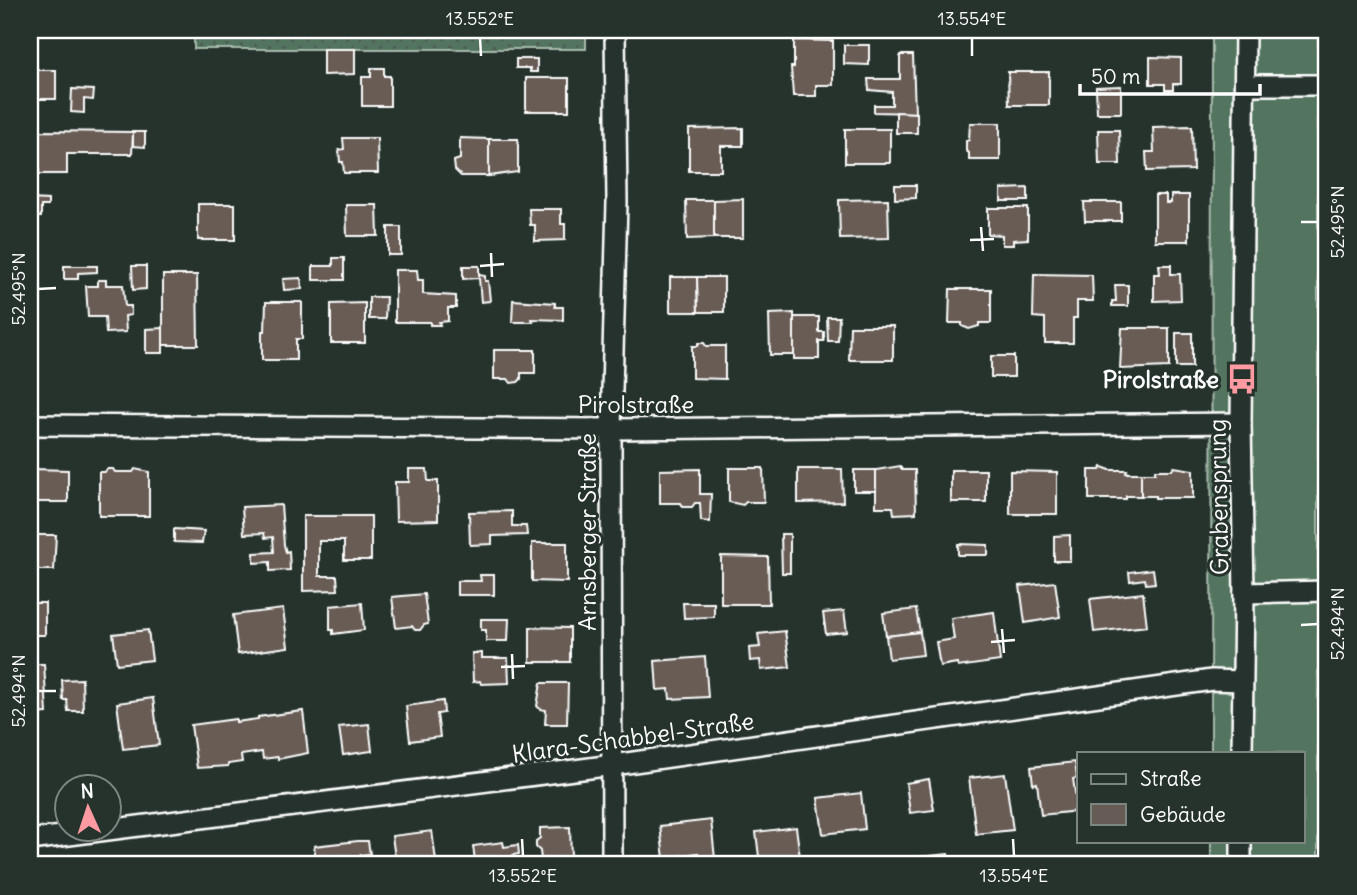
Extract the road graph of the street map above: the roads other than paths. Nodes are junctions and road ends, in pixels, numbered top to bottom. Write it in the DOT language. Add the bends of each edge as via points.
graph roads {
  1 [pos="615,30"];
  2 [pos="1245,30"];
  3 [pos="1245,85"];
  4 [pos="1327,85"];
  5 [pos="1241,423"];
  6 [pos="30,425"];
  7 [pos="611,429"];
  8 [pos="1327,591"];
  9 [pos="1244,593"];
  10 [pos="1242,681"];
  11 [pos="1242,752"];
  12 [pos="613,765"];
  13 [pos="30,840"];
  14 [pos="1241,842"];
  15 [pos="612,865"];
  16 [pos="1241,865"];
  1 -- 7 [label="street, Arnsberger Straße" via="617,202"];
  2 -- 3 [label="street, Grabensprung"];
  3 -- 4 [label="street"];
  3 -- 5 [label="street, Grabensprung"];
  5 -- 7 [label="street, Pirolstraße"];
  5 -- 9 [label="street, Grabensprung"];
  6 -- 7 [label="street, Pirolstraße"];
  7 -- 12 [label="street, Arnsberger Straße"];
  8 -- 9 [label="street"];
  9 -- 10 [label="street, Grabensprung"];
  10 -- 11 [label="street, Grabensprung"];
  10 -- 12 [label="street, Klara-Schabbel-Straße" via="1212,680"];
  12 -- 13 [label="street, Klara-Schabbel-Straße"];
  12 -- 15 [label="street, Arnsberger Straße"];
  14 -- 16 [label="street"];
}
